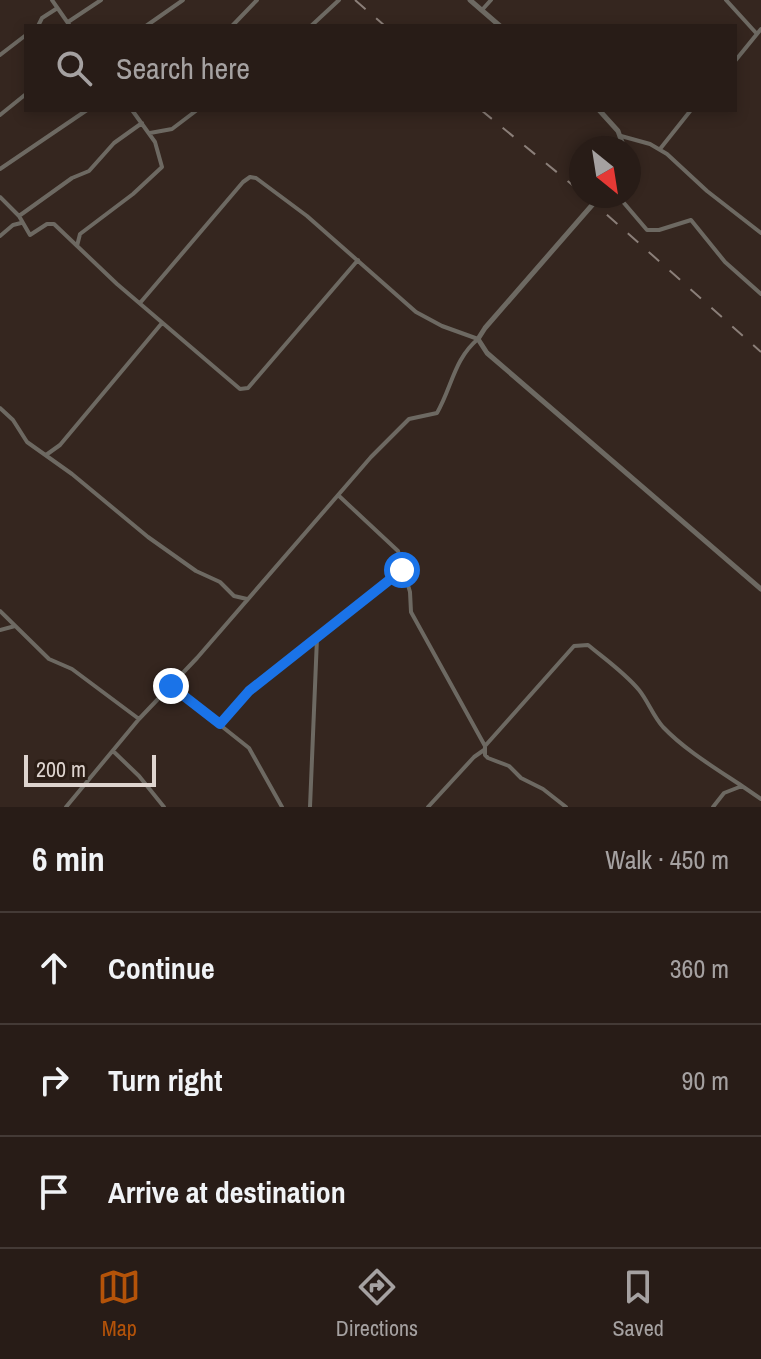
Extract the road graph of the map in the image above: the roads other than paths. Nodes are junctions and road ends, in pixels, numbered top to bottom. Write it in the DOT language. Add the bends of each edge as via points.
graph roads {
  1 [pos="52,0"];
  2 [pos="101,0"];
  3 [pos="183,0"];
  4 [pos="257,0"];
  5 [pos="339,0"];
  6 [pos="470,0"];
  7 [pos="491,0"];
  8 [pos="726,0"];
  9 [pos="56,9"];
  10 [pos="482,10"];
  11 [pos="39,24"];
  12 [pos="69,24"];
  13 [pos="149,24"];
  14 [pos="234,24"];
  15 [pos="313,24"];
  16 [pos="498,24"];
  17 [pos="759,31"];
  18 [pos="24,37"];
  19 [pos="0,55"];
  20 [pos="737,58"];
  21 [pos="24,96"];
  22 [pos="84,112"];
  23 [pos="133,112"];
  24 [pos="141,112"];
  25 [pos="194,112"];
  26 [pos="601,112"];
  27 [pos="689,112"];
  28 [pos="0,115"];
  29 [pos="137,117"];
  30 [pos="142,123"];
  31 [pos="149,132"];
  32 [pos="621,136"];
  33 [pos="641,143"];
  34 [pos="660,149"];
  35 [pos="0,169"];
  36 [pos="0,197"];
  37 [pos="590,208"];
  38 [pos="628,208"];
  39 [pos="19,216"];
  40 [pos="21,223"];
  41 [pos="761,233"];
  42 [pos="0,236"];
  43 [pos="77,246"];
  44 [pos="358,260"];
  45 [pos="761,294"];
  46 [pos="140,303"];
  47 [pos="162,323"];
  48 [pos="478,339"];
  49 [pos="0,408"];
  50 [pos="46,455"];
  51 [pos="338,495"];
  52 [pos="402,570"];
  53 [pos="761,589"];
  54 [pos="247,599"];
  55 [pos="0,611"];
  56 [pos="15,626"];
  57 [pos="0,630"];
  58 [pos="317,638"];
  59 [pos="171,686"];
  60 [pos="139,719"];
  61 [pos="220,724"];
  62 [pos="484,748"];
  63 [pos="113,751"];
  64 [pos="742,786"];
  65 [pos="761,799"];
  66 [pos="66,807"];
  67 [pos="164,807"];
  68 [pos="282,807"];
  69 [pos="310,807"];
  70 [pos="428,807"];
  71 [pos="566,807"];
  72 [pos="713,807"];
  1 -- 9 [label="street"];
  2 -- 12 [label="street"];
  3 -- 13 [label="street"];
  4 -- 14 [label="street"];
  5 -- 15 [label="street"];
  6 -- 10 [label="street"];
  7 -- 10 [label="street"];
  8 -- 17 [label="street"];
  9 -- 11 [label="street"];
  9 -- 12 [label="street"];
  10 -- 16 [label="street"];
  17 -- 20 [label="street"];
  18 -- 19 [label="street"];
  21 -- 28 [label="street"];
  22 -- 35 [label="street"];
  23 -- 29 [label="street"];
  24 -- 29 [label="street"];
  25 -- 31 [label="street" via="172,129"];
  26 -- 32 [label="street"];
  27 -- 34 [label="street"];
  29 -- 30 [label="street"];
  30 -- 31 [label="street"];
  30 -- 39 [label="street" via="89,171"];
  31 -- 43 [label="street" via="162,167 80,234"];
  33 -- 34 [label="street"];
  34 -- 41 [label="street"];
  36 -- 39 [label="street"];
  37 -- 48 [label="street"];
  38 -- 45 [label="street" via="647,230 691,220 725,262"];
  39 -- 40 [label="street"];
  40 -- 42 [label="street"];
  40 -- 43 [label="street" via="30,235 54,224"];
  43 -- 46 [label="street"];
  44 -- 46 [label="street" via="250,177"];
  44 -- 47 [label="street" via="248,388 236,388"];
  44 -- 48 [label="street" via="425,318"];
  46 -- 47 [label="street"];
  47 -- 50 [label="street"];
  48 -- 51 [label="street" via="458,362 437,413 409,419"];
  48 -- 53 [label="street" via="487,353"];
  49 -- 50 [label="street" via="27,442"];
  50 -- 54 [label="street" via="184,564"];
  51 -- 52 [label="street" via="398,551"];
  51 -- 54 [label="street"];
  52 -- 58 [label="street"];
  52 -- 62 [label="street" via="411,612"];
  54 -- 59 [label="street"];
  55 -- 56 [label="street"];
  56 -- 57 [label="street"];
  56 -- 60 [label="street" via="49,659 72,669"];
  58 -- 61 [label="street" via="249,691"];
  58 -- 69 [label="street"];
  59 -- 60 [label="street"];
  59 -- 61 [label="street"];
  60 -- 63 [label="street"];
  61 -- 68 [label="street" via="249,748"];
  62 -- 64 [label="street" via="574,646 588,645 639,690 669,733"];
  62 -- 70 [label="street"];
  62 -- 71 [label="street" via="488,758 509,766"];
  63 -- 66 [label="street"];
  63 -- 67 [label="street"];
  64 -- 65 [label="street"];
  64 -- 72 [label="street" via="724,793"];
}
